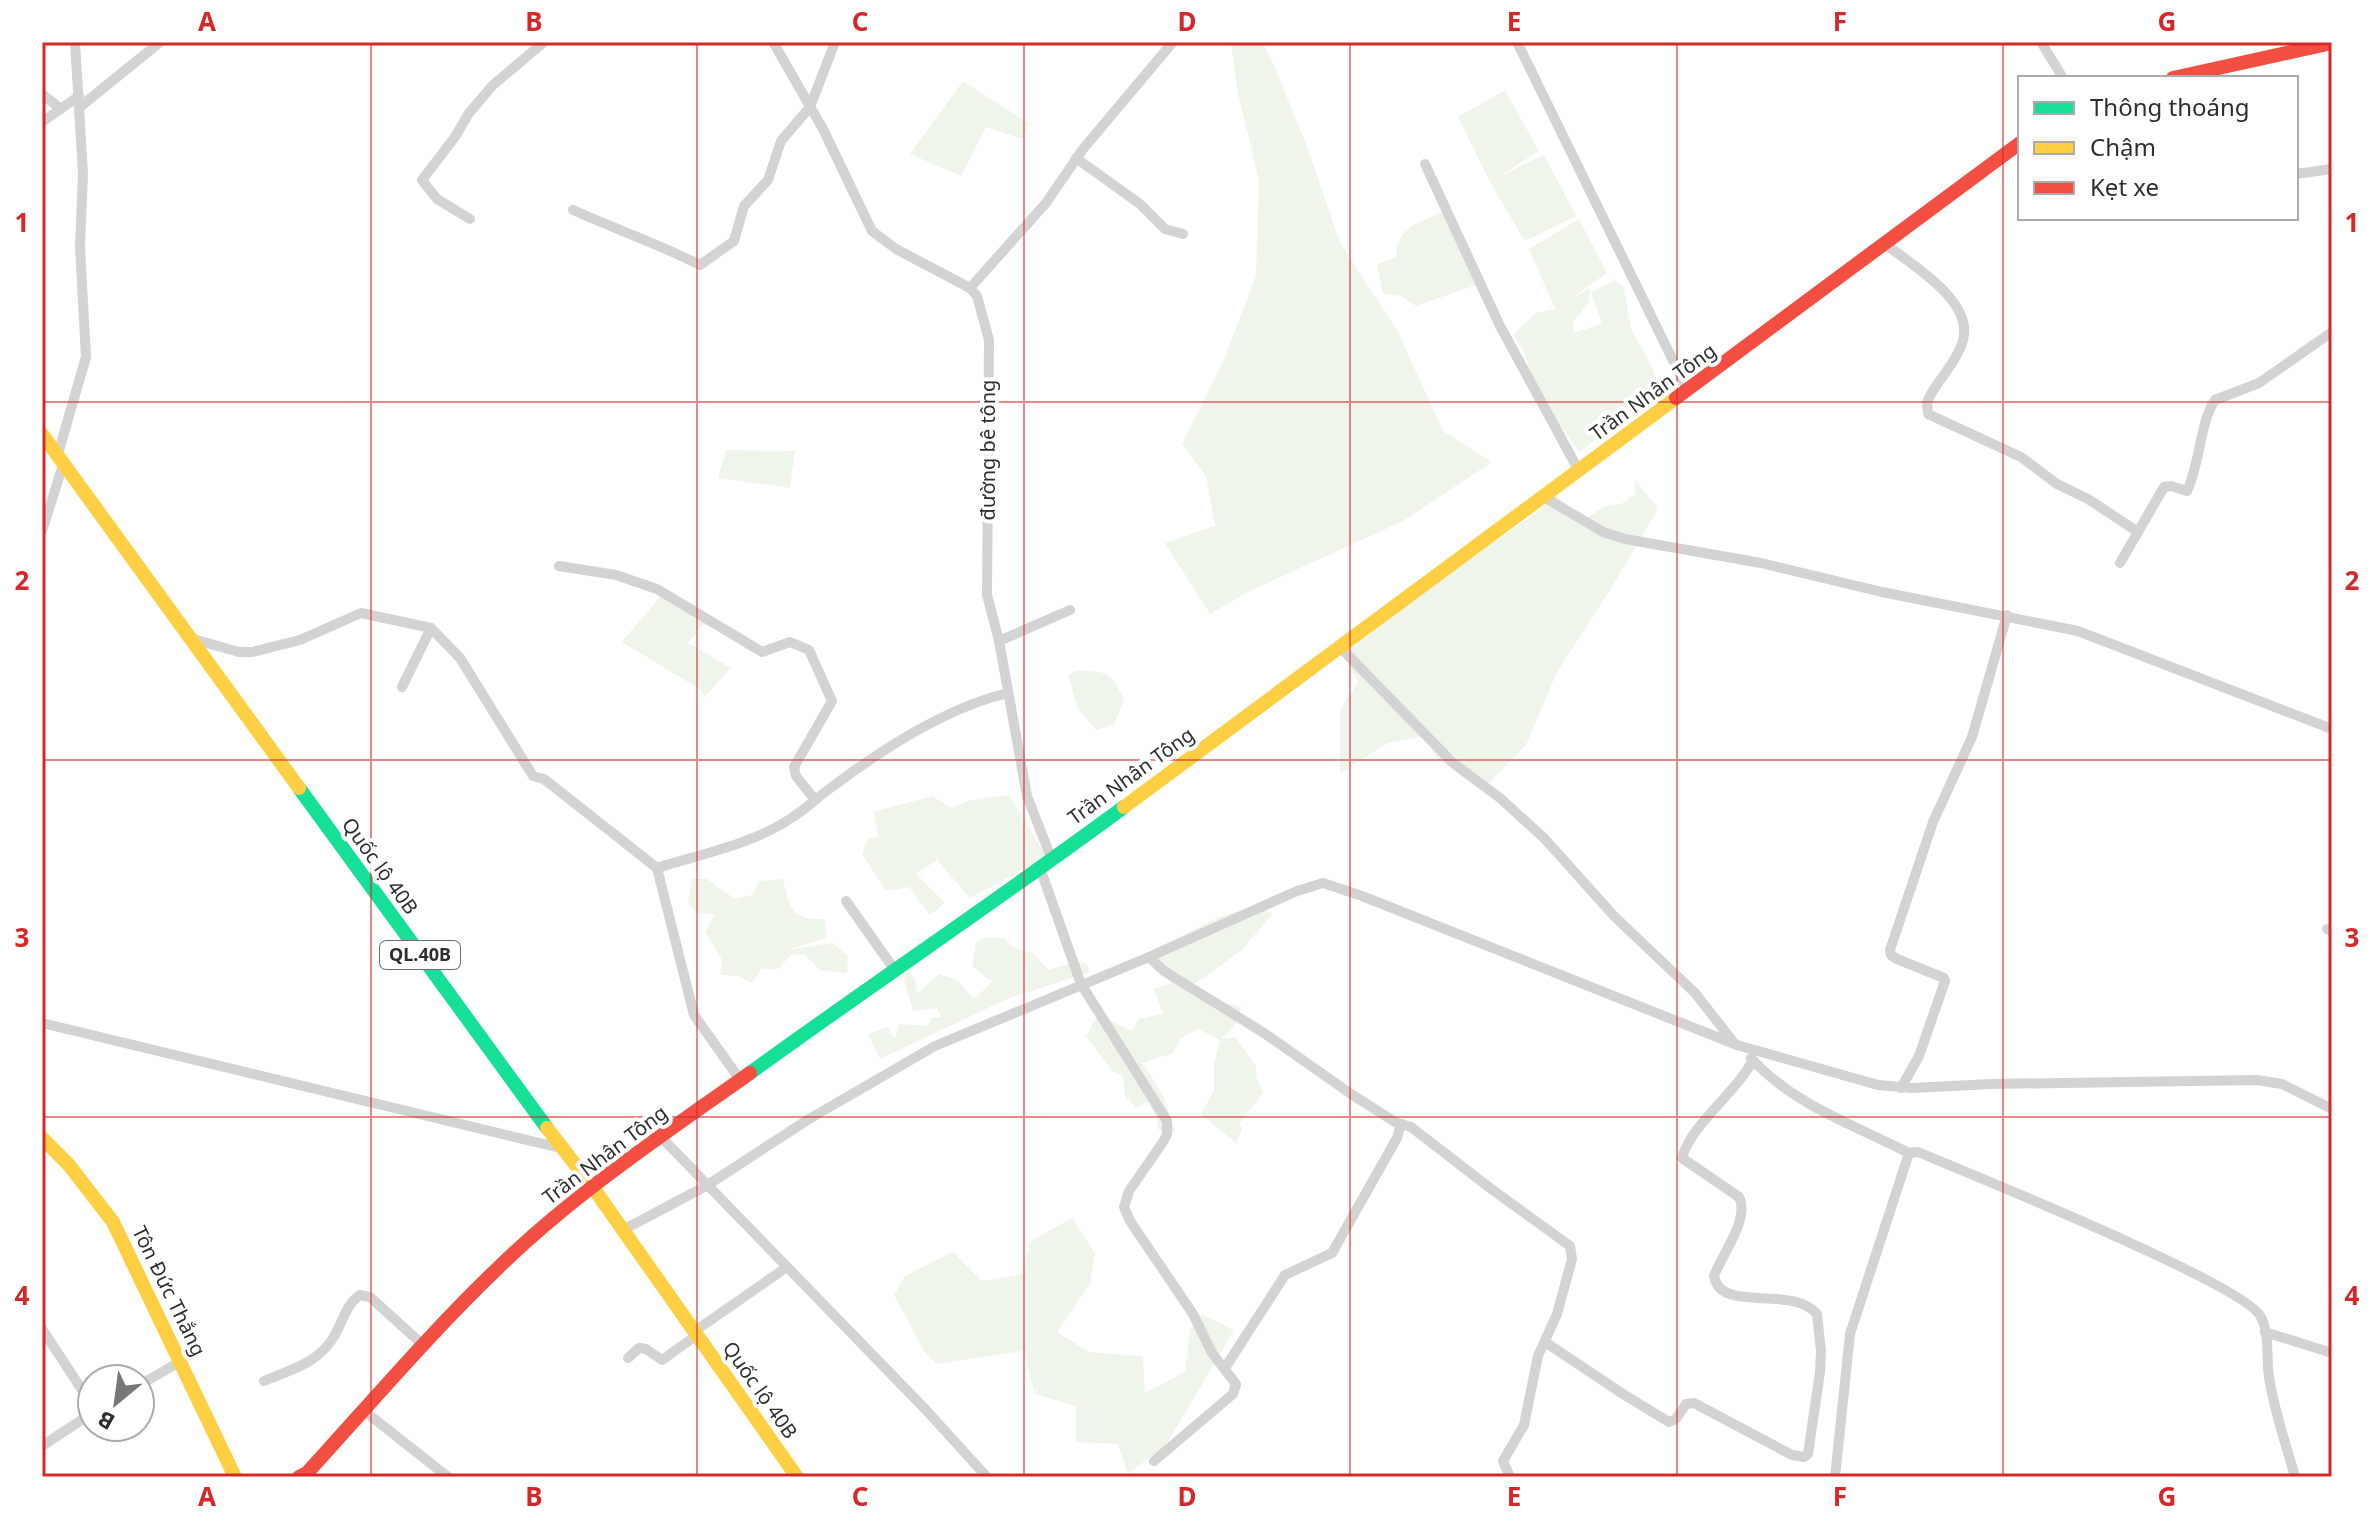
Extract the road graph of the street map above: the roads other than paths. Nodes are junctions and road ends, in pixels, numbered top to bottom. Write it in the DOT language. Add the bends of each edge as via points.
graph roads {
  1 [pos="75,42"];
  2 [pos="160,42"];
  3 [pos="544,42"];
  4 [pos="773,42"];
  5 [pos="835,42"];
  6 [pos="1173,42"];
  7 [pos="1517,42"];
  8 [pos="2041,42"];
  9 [pos="2332,43"];
  10 [pos="2062,76"];
  11 [pos="2182,76"];
  12 [pos="42,94"];
  13 [pos="79,102"];
  14 [pos="810,107"];
  15 [pos="61,109"];
  16 [pos="42,122"];
  17 [pos="2018,144"];
  18 [pos="1076,158"];
  19 [pos="1425,164"];
  20 [pos="2332,169"];
  21 [pos="2298,174"];
  22 [pos="573,210"];
  23 [pos="470,219"];
  24 [pos="1183,234"];
  25 [pos="1885,244"];
  26 [pos="970,288"];
  27 [pos="2332,332"];
  28 [pos="1688,391"];
  29 [pos="42,434"];
  30 [pos="60,460"];
  31 [pos="1579,471"];
  32 [pos="1544,497"];
  33 [pos="42,531"];
  34 [pos="2138,532"];
  35 [pos="2120,563"];
  36 [pos="559,566"];
  37 [pos="1070,610"];
  38 [pos="2007,615"];
  39 [pos="431,628"];
  40 [pos="191,638"];
  41 [pos="999,641"];
  42 [pos="1340,647"];
  43 [pos="402,687"];
  44 [pos="1008,693"];
  45 [pos="2332,729"];
  46 [pos="815,800"];
  47 [pos="1046,864"];
  48 [pos="657,868"];
  49 [pos="846,901"];
  50 [pos="1149,957"];
  51 [pos="894,969"];
  52 [pos="1081,984"];
  53 [pos="42,1023"];
  54 [pos="1739,1046"];
  55 [pos="1753,1060"];
  56 [pos="741,1081"];
  57 [pos="1901,1088"];
  58 [pos="2332,1109"];
  59 [pos="1401,1124"];
  60 [pos="660,1136"];
  61 [pos="44,1143"];
  62 [pos="562,1148"];
  63 [pos="1909,1153"];
  64 [pos="592,1186"];
  65 [pos="706,1186"];
  66 [pos="623,1230"];
  67 [pos="787,1267"];
  68 [pos="42,1329"];
  69 [pos="2265,1332"];
  70 [pos="696,1333"];
  71 [pos="1545,1342"];
  72 [pos="423,1345"];
  73 [pos="2332,1353"];
  74 [pos="628,1358"];
  75 [pos="181,1361"];
  76 [pos="1225,1368"];
  77 [pos="156,1376"];
  78 [pos="76,1381"];
  79 [pos="264,1381"];
  80 [pos="363,1410"];
  81 [pos="76,1424"];
  82 [pos="42,1446"];
  83 [pos="1154,1461"];
  84 [pos="235,1477"];
  85 [pos="299,1477"];
  86 [pos="448,1477"];
  87 [pos="797,1477"];
  88 [pos="987,1477"];
  89 [pos="1510,1477"];
  90 [pos="1835,1477"];
  91 [pos="2295,1477"];
  1 -- 13 [label="street"];
  2 -- 13 [label="street"];
  3 -- 23 [label="street" via="493,85 422,180 437,199"];
  4 -- 14 [label="street"];
  5 -- 14 [label="street"];
  6 -- 18 [label="street"];
  7 -- 28 [label="street"];
  8 -- 10 [label="street"];
  9 -- 11 [label="main road"];
  12 -- 15 [label="street"];
  13 -- 15 [label="street"];
  13 -- 30 [label="street" via="86,357"];
  14 -- 22 [label="street" via="781,141 768,180 744,206 734,241 700,265"];
  14 -- 26 [label="street" via="872,231"];
  15 -- 16 [label="street"];
  17 -- 25 [label="main road, Trần Nhân Tông"];
  18 -- 24 [label="street" via="1165,229"];
  18 -- 26 [label="street" via="1046,203"];
  19 -- 31 [label="street" via="1500,326"];
  20 -- 21 [label="street"];
  25 -- 28 [label="main road, Trần Nhân Tông"];
  25 -- 34 [label="street" via="1947,294 1963,321 1961,345 1927,402 1928,414 2021,457"];
  26 -- 41 [label="street, đường bê tông" via="989,340 987,595"];
  27 -- 34 [label="street" via="2265,380 2215,400 2187,491 2164,487"];
  28 -- 31 [label="main road, Trần Nhân Tông"];
  29 -- 30 [label="main road, Quốc lộ 40B / QL.40B"];
  30 -- 33 [label="street"];
  30 -- 40 [label="main road, Quốc lộ 40B / QL.40B"];
  31 -- 32 [label="main road, Trần Nhân Tông"];
  32 -- 38 [label="street" via="1625,539"];
  32 -- 42 [label="main road, Trần Nhân Tông"];
  34 -- 35 [label="street"];
  36 -- 46 [label="street" via="616,575 657,589 762,652 790,642 809,650 832,701 794,767"];
  37 -- 41 [label="street"];
  38 -- 45 [label="street" via="2092,635"];
  38 -- 57 [label="street" via="1972,737 1933,822 1890,950 1897,959 1945,981 1919,1056"];
  39 -- 40 [label="street" via="361,613 300,640 252,652"];
  39 -- 43 [label="street"];
  39 -- 48 [label="street" via="460,658 533,776 544,779"];
  40 -- 62 [label="main road, Quốc lộ 40B / QL.40B"];
  41 -- 44 [label="street, đường bê tông"];
  42 -- 47 [label="main road, Trần Nhân Tông"];
  42 -- 54 [label="street" via="1453,763 1544,838 1614,916 1695,993"];
  44 -- 46 [label="street" via="985,698 933,724"];
  44 -- 47 [label="street, đường bê tông"];
  46 -- 48 [label="street" via="765,832"];
  47 -- 51 [label="main road, Trần Nhân Tông"];
  47 -- 52 [label="street, đường bê tông"];
  48 -- 56 [label="street" via="694,1015"];
  49 -- 51 [label="street"];
  50 -- 52 [label="street"];
  50 -- 54 [label="street" via="1297,891 1330,884"];
  50 -- 59 [label="street"];
  51 -- 56 [label="main road, Trần Nhân Tông"];
  52 -- 65 [label="street" via="935,1046"];
  52 -- 76 [label="street, đường bê tông" via="1167,1121 1167,1134 1124,1207"];
  53 -- 62 [label="street"];
  54 -- 55 [label="street"];
  54 -- 57 [label="street"];
  55 -- 63 [label="street" via="1807,1103"];
  55 -- 71 [label="street" via="1682,1158 1742,1202 1738,1224 1714,1276 1716,1284 1734,1296 1806,1304 1817,1314 1820,1372 1808,1454 1792,1455 1694,1403 1686,1404 1669,1422"];
  56 -- 60 [label="main road, Trần Nhân Tông"];
  57 -- 58 [label="street" via="2257,1080 2282,1084"];
  59 -- 71 [label="street" via="1430,1140 1570,1246 1572,1259"];
  59 -- 76 [label="street" via="1332,1253 1285,1275"];
  60 -- 64 [label="main road, Trần Nhân Tông"];
  60 -- 65 [label="street"];
  61 -- 75 [label="main road, Tôn Đức Thắng" via="69,1165 113,1222"];
  62 -- 64 [label="main road, Quốc lộ 40B / QL.40B"];
  63 -- 69 [label="street" via="1918,1152 2177,1265 2245,1301 2261,1316"];
  63 -- 90 [label="street" via="1850,1334"];
  64 -- 66 [label="main road, Quốc lộ 40B / QL.40B"];
  64 -- 72 [label="main road, Trần Nhân Tông" via="500,1266"];
  65 -- 66 [label="street"];
  65 -- 67 [label="street"];
  66 -- 70 [label="main road, Quốc lộ 40B / QL.40B"];
  67 -- 70 [label="street"];
  67 -- 88 [label="street"];
  68 -- 78 [label="street"];
  69 -- 73 [label="street"];
  69 -- 91 [label="street" via="2269,1377"];
  70 -- 74 [label="street" via="662,1360 643,1348"];
  70 -- 87 [label="main road, Quốc lộ 40B / QL.40B"];
  71 -- 89 [label="street" via="1524,1425 1503,1461"];
  72 -- 79 [label="street" via="370,1297 360,1295 317,1357"];
  72 -- 80 [label="main road, Trần Nhân Tông"];
  75 -- 77 [label="street"];
  75 -- 84 [label="main road, Tôn Đức Thắng"];
  76 -- 83 [label="street" via="1236,1384 1233,1394"];
  80 -- 85 [label="main road, Trần Nhân Tông"];
  80 -- 86 [label="street"];
  81 -- 82 [label="street"];
}
